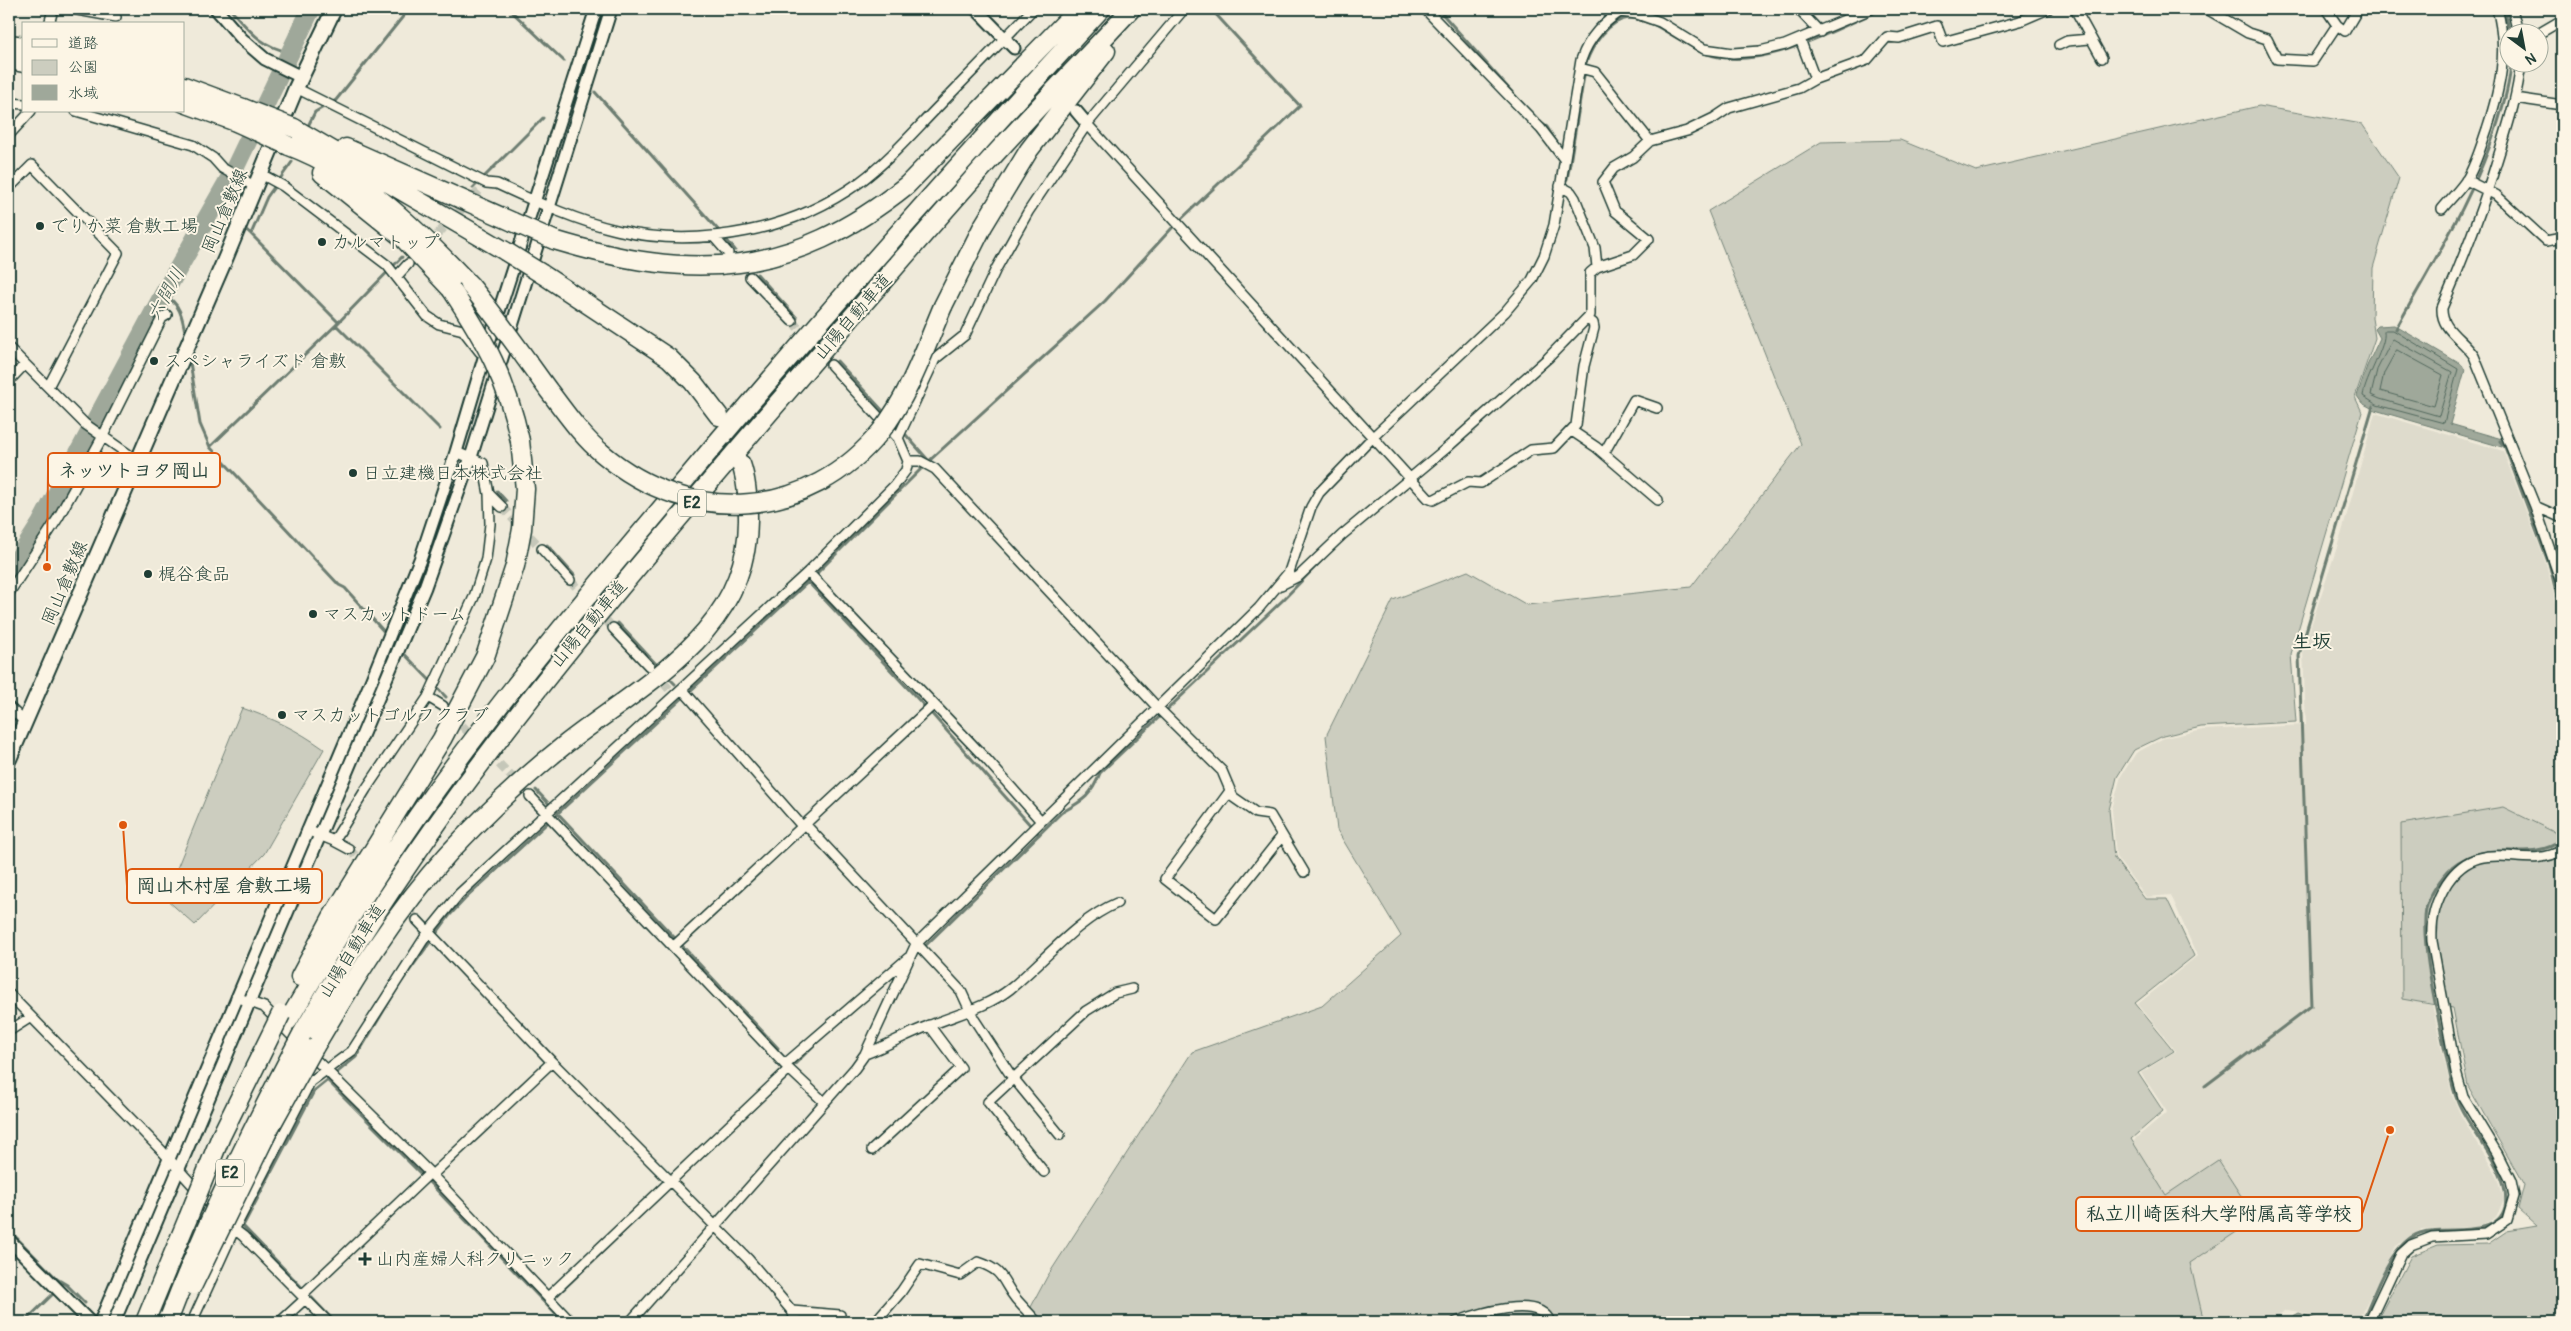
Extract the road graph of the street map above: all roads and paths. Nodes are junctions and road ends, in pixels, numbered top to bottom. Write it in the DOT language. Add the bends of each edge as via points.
graph roads {
  1 [pos="53,9"];
  2 [pos="72,9"];
  3 [pos="216,9"];
  4 [pos="334,9"];
  5 [pos="596,9"];
  6 [pos="611,9"];
  7 [pos="976,9"];
  8 [pos="1033,9"];
  9 [pos="1078,9"];
  10 [pos="1101,9"];
  11 [pos="1131,9"];
  12 [pos="1138,9"];
  13 [pos="1184,9"];
  14 [pos="1425,9"];
  15 [pos="1798,9"];
  16 [pos="1871,9"];
  17 [pos="2048,9"];
  18 [pos="2074,9"];
  19 [pos="2208,9"];
  20 [pos="2326,9"];
  21 [pos="2358,9"];
  22 [pos="2497,9"];
  23 [pos="2512,9"];
  24 [pos="1622,10"];
  25 [pos="116,17"];
  26 [pos="2562,20"];
  27 [pos="50,21"];
  28 [pos="2515,22"];
  29 [pos="2337,26"];
  30 [pos="2548,28"];
  31 [pos="1820,32"];
  32 [pos="1004,38"];
  33 [pos="2090,39"];
  34 [pos="1801,42"];
  35 [pos="9,44"];
  36 [pos="22,46"];
  37 [pos="2059,46"];
  38 [pos="1014,48"];
  39 [pos="2102,58"];
  40 [pos="9,60"];
  41 [pos="22,62"];
  42 [pos="1583,68"];
  43 [pos="2519,72"];
  44 [pos="1815,79"];
  45 [pos="297,80"];
  46 [pos="185,87"];
  47 [pos="2515,98"];
  48 [pos="9,103"];
  49 [pos="185,103"];
  50 [pos="22,104"];
  51 [pos="2562,105"];
  52 [pos="1076,111"];
  53 [pos="30,112"];
  54 [pos="79,112"];
  55 [pos="239,115"];
  56 [pos="1088,124"];
  57 [pos="294,128"];
  58 [pos="9,135"];
  59 [pos="1650,141"];
  60 [pos="289,146"];
  61 [pos="1564,159"];
  62 [pos="258,180"];
  63 [pos="2468,181"];
  64 [pos="488,183"];
  65 [pos="1560,186"];
  66 [pos="9,188"];
  67 [pos="2484,189"];
  68 [pos="479,191"];
  69 [pos="534,202"];
  70 [pos="549,208"];
  71 [pos="2442,209"];
  72 [pos="720,236"];
  73 [pos="2562,238"];
  74 [pos="728,253"];
  75 [pos="408,264"];
  76 [pos="1595,269"];
  77 [pos="397,274"];
  78 [pos="750,277"];
  79 [pos="167,315"];
  80 [pos="1589,320"];
  81 [pos="792,321"];
  82 [pos="9,348"];
  83 [pos="484,358"];
  84 [pos="26,364"];
  85 [pos="831,365"];
  86 [pos="9,381"];
  87 [pos="48,387"];
  88 [pos="1657,408"];
  89 [pos="719,416"];
  90 [pos="1572,431"];
  91 [pos="101,435"];
  92 [pos="898,438"];
  93 [pos="1372,438"];
  94 [pos="456,452"];
  95 [pos="1604,453"];
  96 [pos="471,457"];
  97 [pos="138,461"];
  98 [pos="908,461"];
  99 [pos="741,464"];
  100 [pos="1410,480"];
  101 [pos="488,494"];
  102 [pos="1658,500"];
  103 [pos="2535,506"];
  104 [pos="502,507"];
  105 [pos="2562,518"];
  106 [pos="542,549"];
  107 [pos="811,576"];
  108 [pos="570,580"];
  109 [pos="1281,585"];
  110 [pos="2562,585"];
  111 [pos="9,594"];
  112 [pos="613,628"];
  113 [pos="649,666"];
  114 [pos="432,689"];
  115 [pos="680,692"];
  116 [pos="442,706"];
  117 [pos="9,707"];
  118 [pos="930,708"];
  119 [pos="1161,711"];
  120 [pos="25,722"];
  121 [pos="9,759"];
  122 [pos="1230,791"];
  123 [pos="530,796"];
  124 [pos="551,813"];
  125 [pos="803,825"];
  126 [pos="1036,825"];
  127 [pos="307,830"];
  128 [pos="321,836"];
  129 [pos="1282,836"];
  130 [pos="334,841"];
  131 [pos="349,850"];
  132 [pos="2562,850"];
  133 [pos="1304,872"];
  134 [pos="1117,904"];
  135 [pos="417,920"];
  136 [pos="432,936"];
  137 [pos="677,944"];
  138 [pos="916,944"];
  139 [pos="908,958"];
  140 [pos="1132,989"];
  141 [pos="9,994"];
  142 [pos="236,997"];
  143 [pos="250,1001"];
  144 [pos="971,1010"];
  145 [pos="31,1017"];
  146 [pos="285,1017"];
  147 [pos="929,1025"];
  148 [pos="9,1031"];
  149 [pos="865,1054"];
  150 [pos="552,1062"];
  151 [pos="789,1069"];
  152 [pos="330,1074"];
  153 [pos="1013,1078"];
  154 [pos="823,1101"];
  155 [pos="1060,1134"];
  156 [pos="872,1150"];
  157 [pos="168,1158"];
  158 [pos="178,1168"];
  159 [pos="1044,1172"];
  160 [pos="428,1176"];
  161 [pos="672,1183"];
  162 [pos="714,1225"];
  163 [pos="234,1230"];
  164 [pos="9,1240"];
  165 [pos="305,1294"];
  166 [pos="550,1299"];
  167 [pos="792,1311"];
  168 [pos="840,1315"];
  169 [pos="168,1319"];
  170 [pos="90,1322"];
  171 [pos="100,1322"];
  172 [pos="114,1322"];
  173 [pos="145,1322"];
  174 [pos="192,1322"];
  175 [pos="280,1322"];
  176 [pos="328,1322"];
  177 [pos="571,1322"];
  178 [pos="630,1322"];
  179 [pos="796,1322"];
  180 [pos="875,1322"];
  181 [pos="1037,1322"];
  182 [pos="1456,1322"];
  183 [pos="1550,1322"];
  184 [pos="2369,1322"];
  1 -- 27 [label="street"];
  2 -- 25 [label="street"];
  3 -- 45 [label="street" via="242,39"];
  4 -- 45 [label="main road, 岡山倉敷線"];
  5 -- 69 [label="street"];
  6 -- 70 [label="street"];
  7 -- 32 [label="street"];
  8 -- 32 [label="street"];
  9 -- 57 [label="highway, bridge" via="907,185 876,210 845,229 808,245 768,258 724,266 640,262 598,254 554,240"];
  10 -- 146 [label="highway, 山陽自動車道 / E2" via="958,165 747,406 555,635 401,840"];
  11 -- 169 [label="highway, 山陽自動車道 / E2, bridge" via="978,173 762,421 549,673 431,829 336,974 302,1034 224,1187"];
  12 -- 60 [label="highway, bridge" via="1029,150 983,226 943,306 906,395 882,430 856,458 828,478 784,497 761,502 713,504 667,492 603,454 563,410 470,285 415,229 364,187 315,156"];
  13 -- 56 [label="street"];
  14 -- 61 [label="street" via="1541,130"];
  15 -- 31 [label="street"];
  16 -- 31 [label="street"];
  17 -- 44 [label="street" via="2020,21 1943,42 1937,26 1899,38 1888,37 1867,60"];
  18 -- 33 [label="street"];
  19 -- 29 [label="street" via="2248,33 2267,39 2277,60 2313,61"];
  20 -- 29 [label="street"];
  21 -- 29 [label="street" via="2345,31"];
  22 -- 63 [label="street" via="2503,50 2502,73"];
  23 -- 28 [label="street"];
  24 -- 34 [label="street" via="1660,22 1704,49 1733,53"];
  24 -- 42 [label="street" via="1599,28 1587,43"];
  26 -- 30 [label="street"];
  31 -- 34 [label="street"];
  32 -- 38 [label="street"];
  32 -- 72 [label="street" via="891,156 860,182 818,208 791,220"];
  33 -- 37 [label="street"];
  33 -- 39 [label="street"];
  34 -- 44 [label="street"];
  35 -- 36 [label="highway"];
  40 -- 41 [label="highway"];
  42 -- 59 [label="street" via="1595,72"];
  42 -- 61 [label="street"];
  43 -- 47 [label="street"];
  44 -- 59 [label="street" via="1799,88 1729,108 1687,131"];
  45 -- 62 [label="main road, 岡山倉敷線"];
  45 -- 64 [label="street" via="334,108"];
  46 -- 55 [label="highway"];
  47 -- 51 [label="street"];
  47 -- 67 [label="street"];
  48 -- 50 [label="street"];
  49 -- 55 [label="highway"];
  52 -- 56 [label="street"];
  53 -- 58 [label="street"];
  54 -- 62 [label="street" via="193,145 238,177"];
  55 -- 57 [label="highway, bridge"];
  55 -- 60 [label="highway, bridge"];
  56 -- 92 [label="street" via="1028,212 965,335 935,359"];
  56 -- 93 [label="street"];
  57 -- 89 [label="highway, bridge" via="505,251 669,358 693,382"];
  59 -- 76 [label="street" via="1614,168 1604,182 1615,210 1649,239 1633,256"];
  60 -- 146 [label="highway, bridge" via="390,227 452,289 483,337 515,414 525,489 515,566 485,657 442,739 332,917"];
  61 -- 65 [label="street"];
  62 -- 77 [label="street" via="274,180 283,186"];
  62 -- 97 [label="main road, 岡山倉敷線"];
  63 -- 67 [label="street"];
  63 -- 71 [label="street"];
  64 -- 68 [label="street"];
  64 -- 69 [label="street" via="497,184"];
  65 -- 76 [label="street" via="1575,198 1595,248"];
  65 -- 93 [label="street" via="1554,225 1544,256 1521,295"];
  66 -- 87 [label="street" via="32,165 118,253"];
  67 -- 73 [label="street" via="2496,195 2546,241"];
  67 -- 103 [label="street" via="2466,252 2441,317 2445,327 2464,342 2474,356"];
  69 -- 70 [label="street"];
  69 -- 83 [label="street"];
  70 -- 72 [label="street" via="628,234 663,238"];
  70 -- 96 [label="street"];
  72 -- 74 [label="street"];
  75 -- 77 [label="street"];
  76 -- 80 [label="street" via="1590,273"];
  77 -- 83 [label="street" via="427,316 439,324 463,330"];
  78 -- 81 [label="street"];
  79 -- 91 [label="street" via="162,318"];
  80 -- 90 [label="street" via="1594,328 1584,366 1576,425"];
  80 -- 100 [label="street"];
  82 -- 84 [label="street"];
  83 -- 94 [label="street"];
  84 -- 86 [label="street"];
  84 -- 87 [label="street"];
  85 -- 92 [label="street"];
  87 -- 91 [label="street" via="85,424"];
  88 -- 95 [label="street" via="1634,400"];
  90 -- 95 [label="street"];
  90 -- 100 [label="street" via="1554,448 1531,450 1481,483 1468,482 1433,500"];
  91 -- 97 [label="street"];
  91 -- 111 [label="street" via="58,518"];
  92 -- 98 [label="street"];
  93 -- 100 [label="street"];
  93 -- 109 [label="street" via="1319,493"];
  94 -- 96 [label="street"];
  94 -- 127 [label="street" via="421,557"];
  95 -- 102 [label="street"];
  96 -- 101 [label="street" via="485,467"];
  96 -- 128 [label="street" via="403,644"];
  97 -- 120 [label="main road, 岡山倉敷線"];
  98 -- 107 [label="street" via="906,470 894,486"];
  98 -- 119 [label="street" via="935,469"];
  99 -- 169 [label="highway, bridge" via="748,505 748,538 732,592 714,621 675,662 595,721 516,786 447,856 379,942 269,1129 190,1291"];
  100 -- 109 [label="street" via="1299,576"];
  101 -- 104 [label="street"];
  101 -- 114 [label="street" via="490,524 486,559 474,597"];
  103 -- 105 [label="street"];
  103 -- 110 [label="street"];
  106 -- 108 [label="street"];
  107 -- 115 [label="street"];
  107 -- 118 [label="street"];
  109 -- 119 [label="street"];
  112 -- 113 [label="street"];
  114 -- 116 [label="street"];
  114 -- 130 [label="street"];
  115 -- 124 [label="street"];
  115 -- 125 [label="street"];
  117 -- 120 [label="street"];
  118 -- 125 [label="street"];
  118 -- 126 [label="street"];
  119 -- 122 [label="street" via="1222,771"];
  119 -- 126 [label="street"];
  120 -- 121 [label="main road, 岡山倉敷線"];
  122 -- 129 [label="street" via="1232,797 1256,813 1270,816"];
  122 -- 129 [label="street" via="1165,879 1216,919"];
  123 -- 124 [label="street"];
  124 -- 136 [label="street" via="459,894"];
  124 -- 137 [label="street"];
  125 -- 137 [label="street"];
  125 -- 138 [label="street"];
  126 -- 138 [label="street"];
  127 -- 128 [label="street"];
  127 -- 142 [label="street"];
  128 -- 130 [label="street"];
  128 -- 143 [label="street"];
  129 -- 133 [label="street"];
  130 -- 131 [label="street"];
  132 -- 184 [label="street" via="2545,857 2487,856 2470,861 2454,873 2435,905 2432,941 2456,1072 2463,1097 2497,1153 2511,1181 2514,1196 2507,1220 2486,1234 2432,1237 2411,1245 2401,1254"];
  134 -- 144 [label="street" via="1066,938 1009,990"];
  135 -- 136 [label="street"];
  136 -- 150 [label="street"];
  136 -- 152 [label="street" via="352,1051"];
  137 -- 151 [label="street"];
  138 -- 139 [label="street"];
  138 -- 144 [label="street" via="961,991"];
  139 -- 149 [label="street"];
  139 -- 151 [label="street"];
  140 -- 153 [label="street" via="1115,993 1086,1011"];
  141 -- 145 [label="street"];
  142 -- 143 [label="street"];
  142 -- 157 [label="street"];
  143 -- 152 [label="street" via="264,1007"];
  143 -- 158 [label="street"];
  144 -- 147 [label="street"];
  144 -- 153 [label="street"];
  145 -- 148 [label="street"];
  145 -- 157 [label="street"];
  146 -- 173 [label="highway, bridge" via="221,1136"];
  147 -- 149 [label="street"];
  147 -- 156 [label="street" via="961,1068"];
  149 -- 154 [label="street"];
  150 -- 160 [label="street"];
  150 -- 161 [label="street"];
  151 -- 154 [label="street"];
  151 -- 161 [label="street"];
  152 -- 160 [label="street"];
  152 -- 163 [label="street" via="310,1082"];
  153 -- 155 [label="street"];
  153 -- 159 [label="street" via="988,1102"];
  154 -- 162 [label="street"];
  157 -- 158 [label="street"];
  157 -- 171 [label="street"];
  158 -- 163 [label="street"];
  158 -- 172 [label="street"];
  160 -- 165 [label="street"];
  160 -- 166 [label="street"];
  161 -- 162 [label="street"];
  161 -- 166 [label="street"];
  162 -- 167 [label="street"];
  162 -- 178 [label="street"];
  163 -- 165 [label="street"];
  163 -- 174 [label="street"];
  164 -- 170 [label="street"];
  165 -- 175 [label="street"];
  165 -- 176 [label="street"];
  166 -- 177 [label="street"];
  167 -- 168 [label="street"];
  167 -- 179 [label="street"];
  180 -- 181 [label="street" via="920,1264 960,1274 978,1262 993,1267"];
  182 -- 183 [label="street" via="1491,1312 1530,1307 1541,1312"];
}
